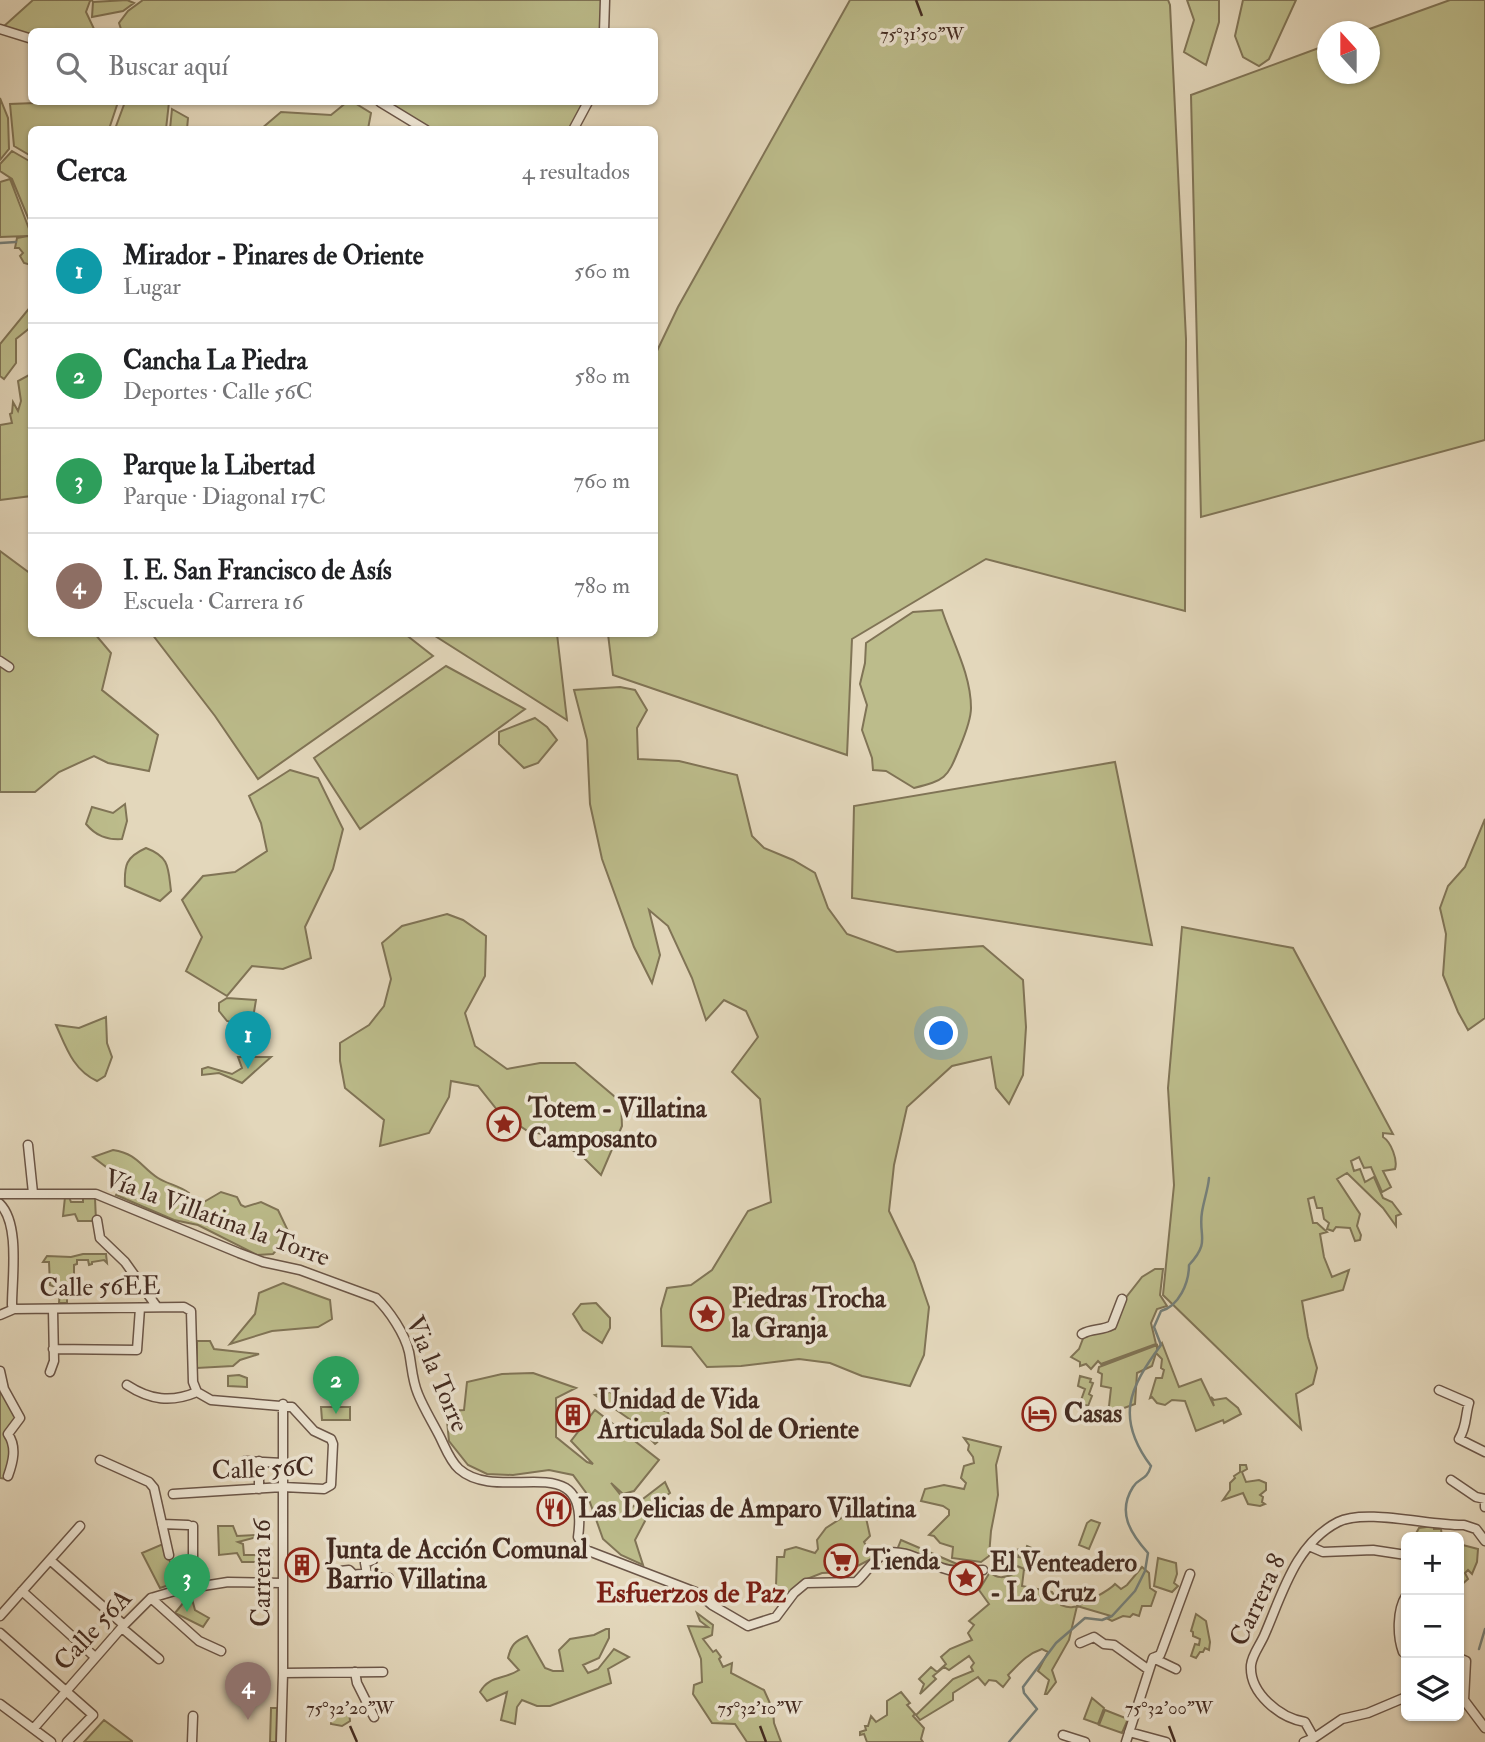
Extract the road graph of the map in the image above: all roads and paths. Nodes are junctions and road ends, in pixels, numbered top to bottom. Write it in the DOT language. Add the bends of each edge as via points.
graph roads {
  1 [pos="605,0"];
  2 [pos="604,28"];
  3 [pos="0,29"];
  4 [pos="28,38"];
  5 [pos="385,105"];
  6 [pos="586,105"];
  7 [pos="419,126"];
  8 [pos="575,126"];
  9 [pos="0,661"];
  10 [pos="9,667"];
  11 [pos="28,1145"];
  12 [pos="33,1193"];
  13 [pos="0,1194"];
  14 [pos="0,1204"];
  15 [pos="97,1220"];
  16 [pos="376,1298"];
  17 [pos="1122,1299"];
  18 [pos="13,1307"];
  19 [pos="157,1307"];
  20 [pos="140,1308"];
  21 [pos="53,1310"];
  22 [pos="0,1315"];
  23 [pos="1082,1334"];
  24 [pos="53,1349"];
  25 [pos="0,1371"];
  26 [pos="50,1373"];
  27 [pos="127,1385"];
  28 [pos="1439,1390"];
  29 [pos="197,1392"];
  30 [pos="283,1404"];
  31 [pos="1485,1452"];
  32 [pos="100,1460"];
  33 [pos="245,1461"];
  34 [pos="260,1461"];
  35 [pos="283,1463"];
  36 [pos="8,1476"];
  37 [pos="1451,1480"];
  38 [pos="283,1488"];
  39 [pos="259,1489"];
  40 [pos="173,1494"];
  41 [pos="1485,1507"];
  42 [pos="162,1524"];
  43 [pos="80,1527"];
  44 [pos="1485,1541"];
  45 [pos="1309,1546"];
  46 [pos="374,1552"];
  47 [pos="1401,1554"];
  48 [pos="169,1555"];
  49 [pos="50,1560"];
  50 [pos="380,1567"];
  51 [pos="983,1570"];
  52 [pos="340,1571"];
  53 [pos="370,1574"];
  54 [pos="1190,1574"];
  55 [pos="389,1578"];
  56 [pos="281,1583"];
  57 [pos="193,1587"];
  58 [pos="22,1591"];
  59 [pos="151,1598"];
  60 [pos="1401,1605"];
  61 [pos="0,1616"];
  62 [pos="123,1626"];
  63 [pos="0,1633"];
  64 [pos="1080,1643"];
  65 [pos="1401,1644"];
  66 [pos="220,1650"];
  67 [pos="95,1657"];
  68 [pos="1153,1658"];
  69 [pos="159,1659"];
  70 [pos="1176,1669"];
  71 [pos="1149,1670"];
  72 [pos="355,1672"];
  73 [pos="383,1672"];
  74 [pos="283,1673"];
  75 [pos="66,1690"];
  76 [pos="1401,1699"];
  77 [pos="1464,1700"];
  78 [pos="0,1704"];
  79 [pos="193,1716"];
  80 [pos="374,1717"];
  81 [pos="34,1728"];
  82 [pos="1485,1728"];
  83 [pos="1129,1732"];
  84 [pos="1063,1735"];
  85 [pos="1314,1738"];
  86 [pos="51,1742"];
  87 [pos="67,1742"];
  88 [pos="192,1742"];
  89 [pos="281,1742"];
  90 [pos="1085,1742"];
  91 [pos="1126,1742"];
  92 [pos="1166,1742"];
  93 [pos="1304,1742"];
  1 -- 2 [label="street"];
  3 -- 4 [label="street"];
  5 -- 7 [label="street"];
  6 -- 8 [label="street"];
  9 -- 10 [label="street"];
  11 -- 12 [label="street"];
  12 -- 13 [label="street, Vía la Villatina la Torre"];
  12 -- 16 [label="street, Vía la Villatina la Torre" via="96,1194 263,1262 300,1270"];
  14 -- 18 [label="street" via="9,1217 13,1242"];
  15 -- 19 [label="street" via="100,1238 125,1262"];
  16 -- 51 [label="street, Via la Torre" via="402,1337 418,1395 457,1468 486,1482 562,1485 579,1507 578,1537 586,1550 698,1593 748,1626 776,1617 806,1583 856,1582 886,1553 905,1554 951,1570"];
  17 -- 23 [label="street" via="1111,1325"];
  18 -- 21 [label="street, Calle 56EE"];
  18 -- 22 [label="street"];
  19 -- 20 [label="street, Calle 56EE"];
  19 -- 29 [label="street, Calle 56EE" via="191,1311"];
  20 -- 21 [label="street, Calle 56EE"];
  20 -- 24 [label="street" via="137,1350"];
  21 -- 24 [label="street"];
  24 -- 26 [label="street"];
  25 -- 36 [label="street" via="20,1418 8,1434 14,1452"];
  27 -- 29 [label="street" via="153,1398"];
  28 -- 31 [label="street" via="1469,1403 1460,1439"];
  29 -- 30 [label="street" via="237,1403"];
  30 -- 35 [label="street, Carrera 16"];
  30 -- 38 [label="street, Calle 56C" via="333,1444 328,1488"];
  32 -- 42 [label="street" via="149,1482 158,1499"];
  33 -- 34 [label="street"];
  34 -- 35 [label="street"];
  34 -- 39 [label="street"];
  35 -- 38 [label="street, Carrera 16"];
  37 -- 41 [label="street" via="1485,1499"];
  38 -- 39 [label="street, Calle 56C"];
  38 -- 56 [label="street, Carrera 16"];
  39 -- 40 [label="street, Calle 56C"];
  42 -- 48 [label="street"];
  42 -- 57 [label="street" via="191,1525"];
  43 -- 49 [label="street"];
  44 -- 45 [label="street, Carrera 8" via="1476,1529 1464,1525 1348,1518"];
  45 -- 47 [label="street" via="1323,1552"];
  45 -- 85 [label="street, Carrera 8" via="1288,1577 1251,1664 1258,1692 1287,1717 1305,1722"];
  46 -- 53 [label="street" via="373,1560 365,1563"];
  49 -- 58 [label="street"];
  49 -- 62 [label="street"];
  50 -- 53 [label="street" via="378,1574"];
  52 -- 53 [label="street"];
  53 -- 55 [label="street"];
  54 -- 68 [label="street" via="1160,1655"];
  56 -- 57 [label="street, Calle 56A"];
  56 -- 74 [label="street, Carrera 16"];
  57 -- 59 [label="street, Calle 56A"];
  58 -- 61 [label="street"];
  58 -- 67 [label="street"];
  59 -- 62 [label="street, Calle 56A"];
  59 -- 66 [label="street" via="207,1646"];
  60 -- 65 [label="street"];
  62 -- 67 [label="street, Calle 56A"];
  62 -- 69 [label="street"];
  63 -- 75 [label="street"];
  64 -- 71 [label="street" via="1094,1637 1114,1644"];
  67 -- 75 [label="street, Calle 56A"];
  68 -- 70 [label="street"];
  68 -- 71 [label="street"];
  71 -- 83 [label="street"];
  72 -- 73 [label="street"];
  72 -- 74 [label="street"];
  72 -- 80 [label="street"];
  74 -- 89 [label="street, Carrera 16"];
  75 -- 81 [label="street, Calle 56A"];
  75 -- 87 [label="street" via="93,1715"];
  76 -- 85 [label="street" via="1342,1719"];
  77 -- 82 [label="street"];
  78 -- 81 [label="street"];
  79 -- 88 [label="street"];
  81 -- 86 [label="street"];
  83 -- 91 [label="street"];
  83 -- 92 [label="street"];
  84 -- 90 [label="street"];
  85 -- 93 [label="street"];
}
